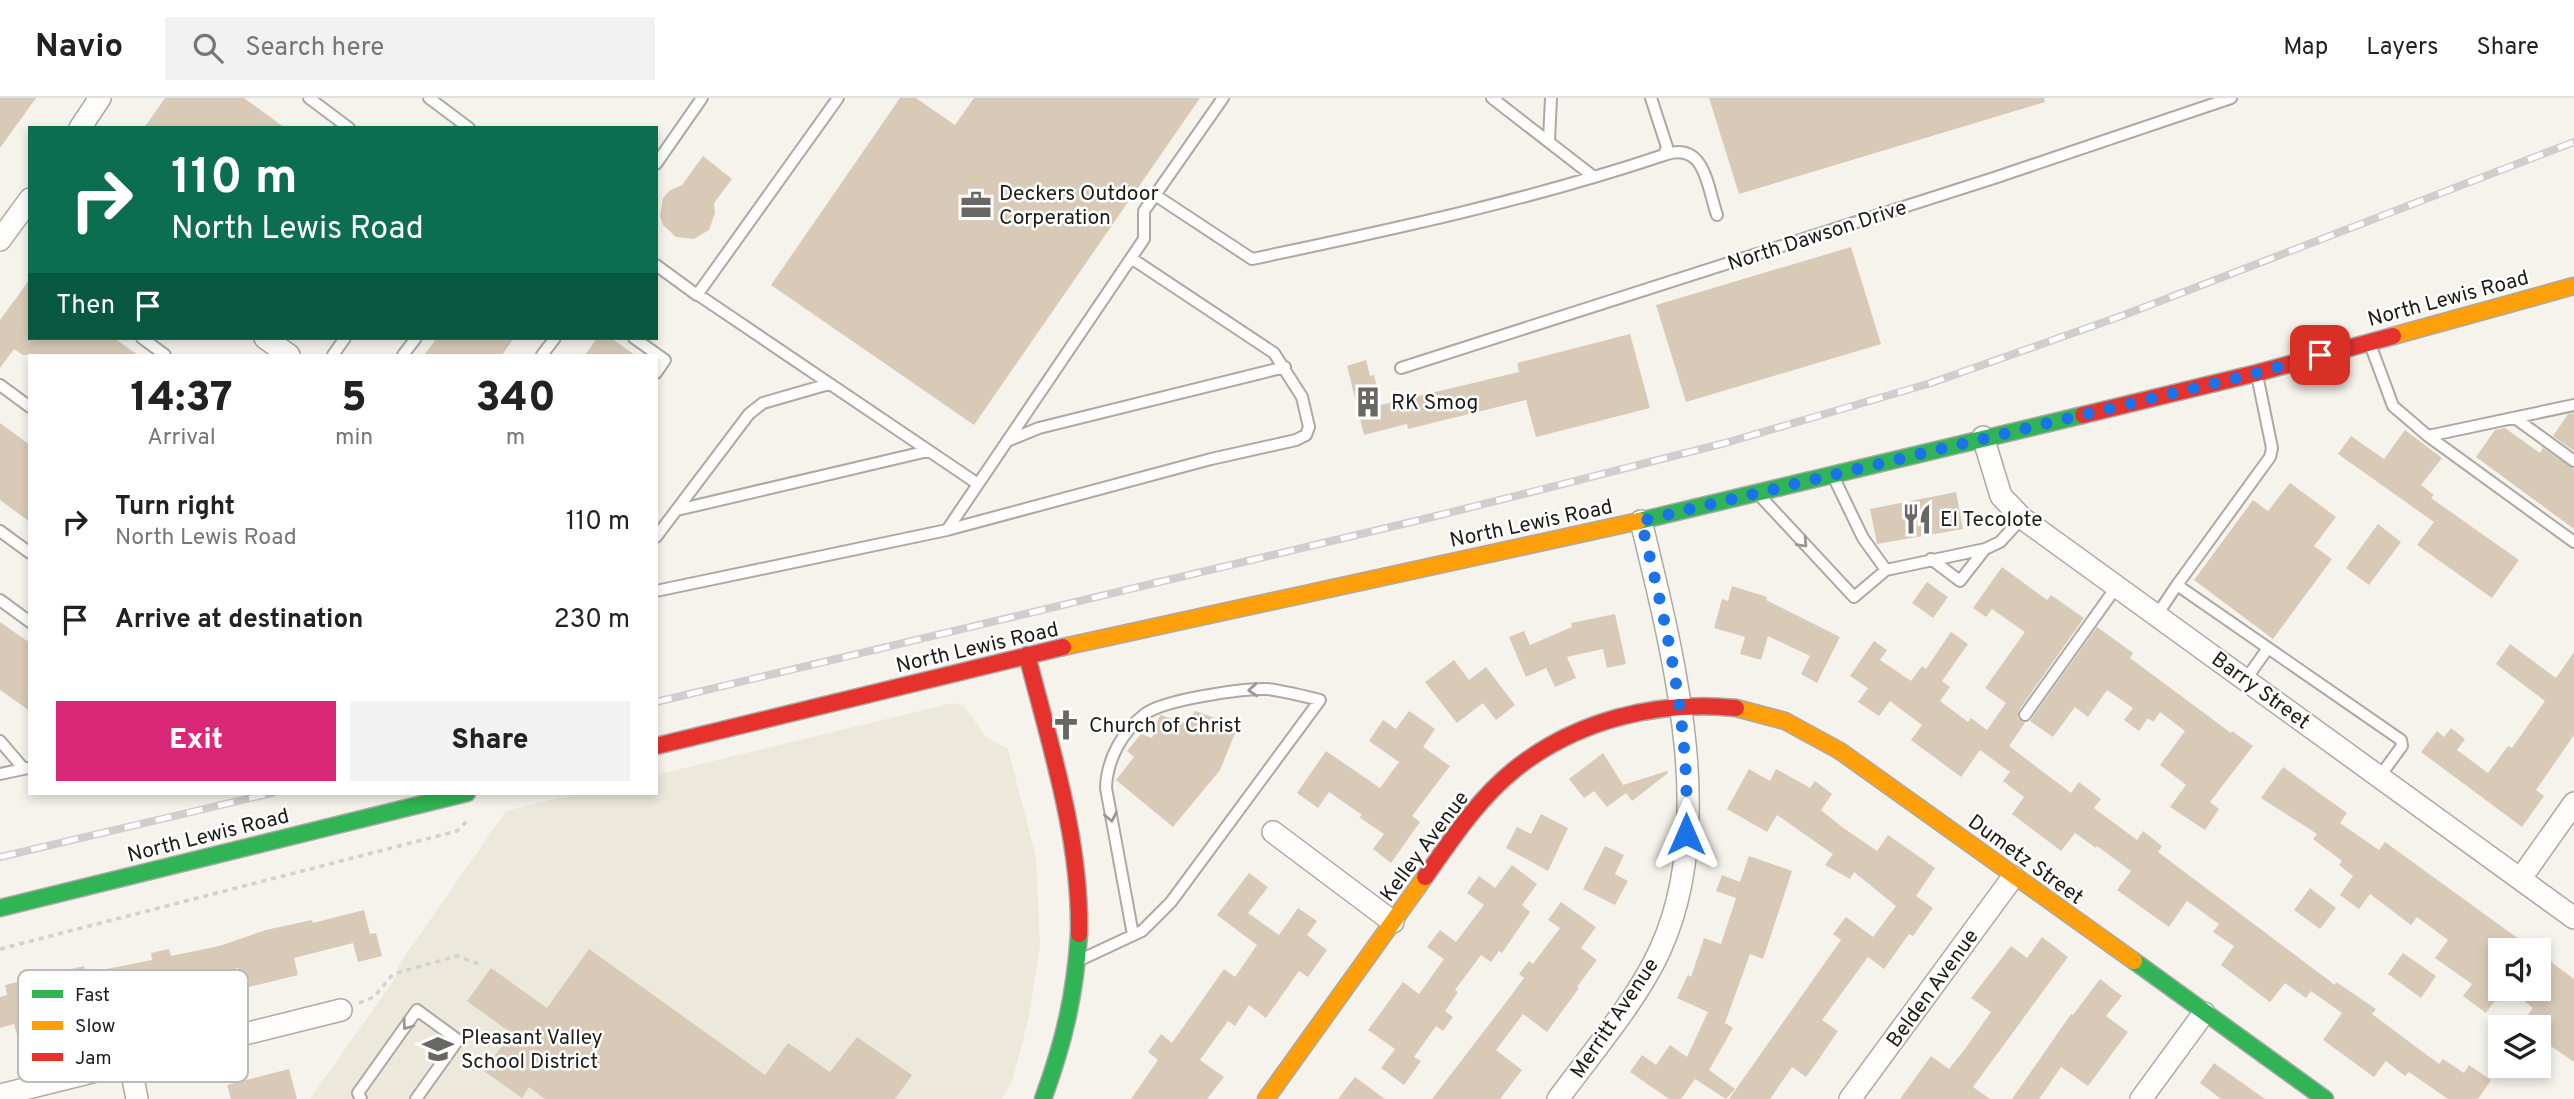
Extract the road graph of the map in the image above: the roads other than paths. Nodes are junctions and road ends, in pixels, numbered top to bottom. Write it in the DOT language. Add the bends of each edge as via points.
graph roads {
  1 [pos="100,98"];
  2 [pos="309,98"];
  3 [pos="702,98"];
  4 [pos="1223,98"];
  5 [pos="1492,98"];
  6 [pos="1550,98"];
  7 [pos="1651,98"];
  8 [pos="2231,98"];
  9 [pos="436,100"];
  10 [pos="833,100"];
  11 [pos="81,126"];
  12 [pos="346,126"];
  13 [pos="467,126"];
  14 [pos="1549,140"];
  15 [pos="1664,155"];
  16 [pos="658,161"];
  17 [pos="1594,177"];
  18 [pos="1155,195"];
  19 [pos="28,202"];
  20 [pos="1717,215"];
  21 [pos="0,240"];
  22 [pos="1131,258"];
  23 [pos="658,266"];
  24 [pos="2574,286"];
  25 [pos="697,294"];
  26 [pos="145,340"];
  27 [pos="268,340"];
  28 [pos="343,340"];
  29 [pos="414,340"];
  30 [pos="553,340"];
  31 [pos="637,340"];
  32 [pos="2369,341"];
  33 [pos="165,354"];
  34 [pos="288,354"];
  35 [pos="333,354"];
  36 [pos="404,354"];
  37 [pos="543,354"];
  38 [pos="657,354"];
  39 [pos="658,355"];
  40 [pos="1285,367"];
  41 [pos="1401,368"];
  42 [pos="658,370"];
  43 [pos="2257,373"];
  44 [pos="829,384"];
  45 [pos="0,386"];
  46 [pos="2574,405"];
  47 [pos="28,406"];
  48 [pos="2515,418"];
  49 [pos="2428,436"];
  50 [pos="1983,437"];
  51 [pos="1007,441"];
  52 [pos="928,451"];
  53 [pos="2574,461"];
  54 [pos="1832,475"];
  55 [pos="978,484"];
  56 [pos="1756,493"];
  57 [pos="677,510"];
  58 [pos="2022,518"];
  59 [pos="1641,521"];
  60 [pos="947,530"];
  61 [pos="0,531"];
  62 [pos="658,534"];
  63 [pos="2574,542"];
  64 [pos="1985,549"];
  65 [pos="28,552"];
  66 [pos="1931,559"];
  67 [pos="1886,570"];
  68 [pos="2177,585"];
  69 [pos="2117,586"];
  70 [pos="658,591"];
  71 [pos="0,600"];
  72 [pos="2157,615"];
  73 [pos="28,621"];
  74 [pos="2268,648"];
  75 [pos="1027,655"];
  76 [pos="2246,679"];
  77 [pos="1680,708"];
  78 [pos="2025,715"];
  79 [pos="0,741"];
  80 [pos="658,746"];
  81 [pos="27,768"];
  82 [pos="0,774"];
  83 [pos="2380,776"];
  84 [pos="459,795"];
  85 [pos="2574,803"];
  86 [pos="1273,832"];
  87 [pos="2013,877"];
  88 [pos="2521,878"];
  89 [pos="0,908"];
  90 [pos="2574,918"];
  91 [pos="1393,922"];
  92 [pos="1133,936"];
  93 [pos="1080,960"];
  94 [pos="341,1010"];
  95 [pos="2204,1013"];
  96 [pos="248,1033"];
  97 [pos="53,1082"];
  98 [pos="0,1095"];
  99 [pos="361,1099"];
  100 [pos="416,1099"];
  101 [pos="1043,1099"];
  102 [pos="1266,1099"];
  103 [pos="1558,1099"];
  104 [pos="1850,1099"];
  105 [pos="2141,1099"];
  106 [pos="2325,1099"];
  1 -- 11 [label="street"];
  2 -- 12 [label="lane"];
  3 -- 16 [label="lane"];
  4 -- 18 [label="lane"];
  5 -- 14 [label="lane"];
  6 -- 14 [label="lane"];
  7 -- 15 [label="lane" via="1667,147"];
  8 -- 41 [label="lane, North Dawson Drive"];
  9 -- 13 [label="lane"];
  10 -- 25 [label="lane"];
  14 -- 17 [label="lane"];
  15 -- 17 [label="lane"];
  15 -- 20 [label="lane" via="1687,151 1698,159"];
  17 -- 18 [label="lane" via="1305,250 1252,259"];
  18 -- 22 [label="lane" via="1144,211 1144,239"];
  19 -- 21 [label="street"];
  22 -- 40 [label="lane" via="1274,353"];
  22 -- 51 [label="lane"];
  23 -- 25 [label="lane"];
  24 -- 32 [label="main road, North Lewis Road"];
  25 -- 44 [label="lane"];
  26 -- 33 [label="lane"];
  27 -- 34 [label="street"];
  28 -- 35 [label="lane"];
  29 -- 36 [label="lane"];
  30 -- 37 [label="lane"];
  31 -- 38 [label="lane"];
  32 -- 43 [label="main road, North Lewis Road"];
  32 -- 49 [label="lane" via="2393,406"];
  39 -- 42 [label="lane" via="665,360"];
  40 -- 51 [label="lane" via="1039,428"];
  40 -- 60 [label="lane" via="1302,397 1309,427 1306,435 1296,440"];
  43 -- 50 [label="main road, North Lewis Road"];
  43 -- 68 [label="lane" via="2270,457"];
  44 -- 52 [label="lane"];
  44 -- 57 [label="lane" via="763,403 749,414"];
  45 -- 47 [label="lane"];
  46 -- 48 [label="lane"];
  48 -- 49 [label="lane"];
  48 -- 53 [label="lane"];
  49 -- 63 [label="lane"];
  50 -- 54 [label="main road, North Lewis Road"];
  50 -- 58 [label="street, Barry Street" via="2001,496"];
  51 -- 55 [label="lane"];
  52 -- 55 [label="lane"];
  52 -- 57 [label="lane"];
  54 -- 56 [label="main road, North Lewis Road"];
  54 -- 67 [label="lane" via="1863,538"];
  55 -- 60 [label="lane"];
  56 -- 59 [label="main road, North Lewis Road"];
  56 -- 67 [label="lane, one-way" via="1854,597"];
  57 -- 62 [label="lane"];
  58 -- 64 [label="lane" via="2000,542"];
  58 -- 69 [label="street, Barry Street"];
  59 -- 75 [label="main road, North Lewis Road"];
  59 -- 77 [label="street, Merritt Avenue"];
  60 -- 70 [label="lane"];
  61 -- 65 [label="lane"];
  64 -- 66 [label="lane"];
  64 -- 66 [label="lane" via="1960,581"];
  66 -- 67 [label="lane"];
  68 -- 72 [label="lane"];
  68 -- 74 [label="lane"];
  69 -- 72 [label="street, Barry Street"];
  69 -- 78 [label="lane"];
  71 -- 73 [label="lane"];
  72 -- 76 [label="street, Barry Street"];
  74 -- 76 [label="lane"];
  74 -- 83 [label="lane" via="2400,740 2402,746"];
  75 -- 80 [label="main road, North Lewis Road"];
  75 -- 93 [label="main road" via="1076,861 1082,915"];
  76 -- 83 [label="street, Barry Street"];
  77 -- 87 [label="main road, Dumetz Street" via="1758,712 1801,728 1861,765"];
  77 -- 91 [label="main road, Kelley Avenue" via="1596,722 1535,754 1480,806"];
  77 -- 103 [label="street, Merritt Avenue" via="1686,840 1678,897 1667,933 1651,967"];
  79 -- 81 [label="lane"];
  81 -- 82 [label="lane"];
  83 -- 88 [label="street, Barry Street"];
  84 -- 89 [label="main road, North Lewis Road"];
  85 -- 88 [label="street"];
  86 -- 91 [label="street"];
  87 -- 95 [label="main road, Dumetz Street"];
  87 -- 104 [label="street, Belden Avenue"];
  88 -- 90 [label="street, Barry Street"];
  91 -- 102 [label="main road, Kelley Avenue"];
  92 -- 92 [label="lane, one-way" via="1171,902 1320,700 1266,690 1212,694 1147,712 1126,733 1107,769 1105,788"];
  92 -- 93 [label="lane"];
  93 -- 101 [label="main road" via="1067,1037"];
  94 -- 96 [label="street"];
  95 -- 105 [label="street"];
  95 -- 106 [label="main road, Dumetz Street"];
  97 -- 98 [label="street"];
  100 -- 99 [label="lane, one-way" via="458,1040 417,1010 358,1093"];
}
